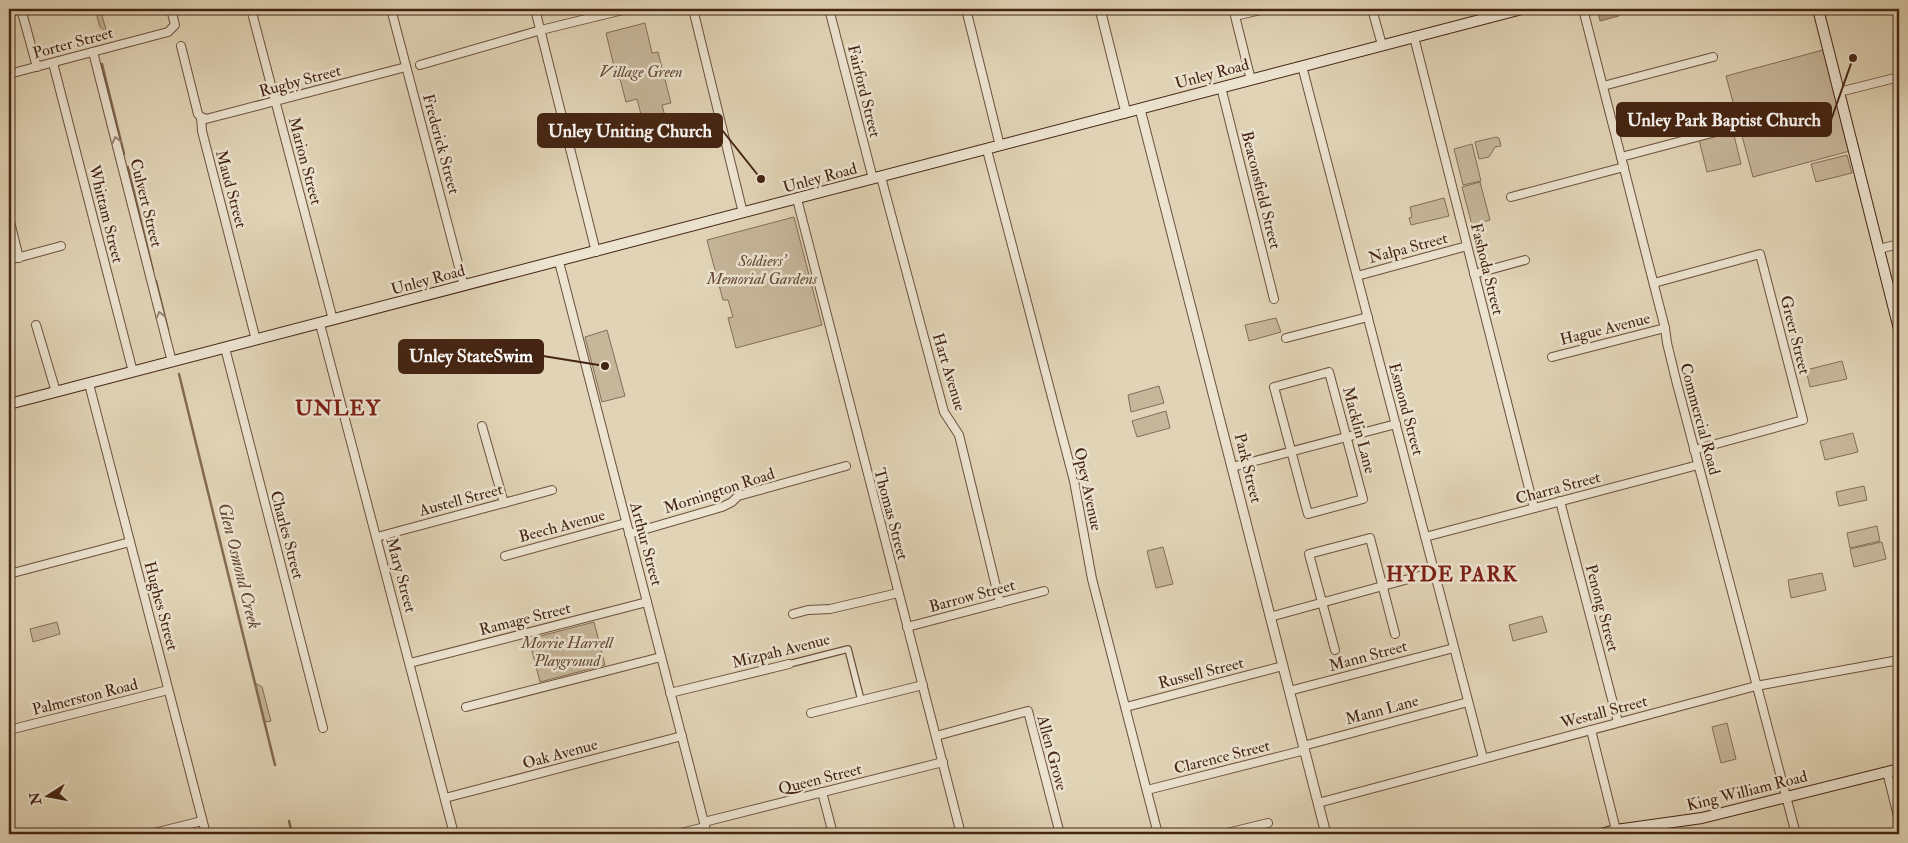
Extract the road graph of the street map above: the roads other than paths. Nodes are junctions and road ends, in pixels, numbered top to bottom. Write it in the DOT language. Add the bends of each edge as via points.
graph roads {
  1 [pos="21,9"];
  2 [pos="171,9"];
  3 [pos="251,9"];
  4 [pos="391,9"];
  5 [pos="535,9"];
  6 [pos="627,9"];
  7 [pos="693,9"];
  8 [pos="829,9"];
  9 [pos="966,9"];
  10 [pos="1100,9"];
  11 [pos="1265,9"];
  12 [pos="1372,9"];
  13 [pos="1522,9"];
  14 [pos="1583,9"];
  15 [pos="1818,9"];
  16 [pos="1233,11"];
  17 [pos="1500,12"];
  18 [pos="541,30"];
  19 [pos="1414,37"];
  20 [pos="1382,45"];
  21 [pos="181,46"];
  22 [pos="93,52"];
  23 [pos="1713,57"];
  24 [pos="53,63"];
  25 [pos="420,65"];
  26 [pos="36,66"];
  27 [pos="1302,66"];
  28 [pos="406,67"];
  29 [pos="9,74"];
  30 [pos="1899,77"];
  31 [pos="1251,80"];
  32 [pos="1603,86"];
  33 [pos="1221,88"];
  34 [pos="1839,92"];
  35 [pos="276,102"];
  36 [pos="1140,109"];
  37 [pos="1126,113"];
  38 [pos="201,117"];
  39 [pos="1731,128"];
  40 [pos="1000,146"];
  41 [pos="987,150"];
  42 [pos="1621,157"];
  43 [pos="1624,168"];
  44 [pos="877,178"];
  45 [pos="1511,197"];
  46 [pos="796,199"];
  47 [pos="742,214"];
  48 [pos="9,218"];
  49 [pos="1899,244"];
  50 [pos="61,246"];
  51 [pos="1467,246"];
  52 [pos="1879,249"];
  53 [pos="596,252"];
  54 [pos="19,258"];
  55 [pos="9,260"];
  56 [pos="1524,260"];
  57 [pos="559,262"];
  58 [pos="1474,274"];
  59 [pos="1357,276"];
  60 [pos="1654,283"];
  61 [pos="464,286"];
  62 [pos="1274,299"];
  63 [pos="1368,317"];
  64 [pos="333,320"];
  65 [pos="320,324"];
  66 [pos="36,325"];
  67 [pos="1665,328"];
  68 [pos="1899,329"];
  69 [pos="1286,338"];
  70 [pos="256,340"];
  71 [pos="225,348"];
  72 [pos="1552,357"];
  73 [pos="172,362"];
  74 [pos="133,372"];
  75 [pos="89,384"];
  76 [pos="56,392"];
  77 [pos="9,404"];
  78 [pos="1396,424"];
  79 [pos="482,426"];
  80 [pos="1346,437"];
  81 [pos="1694,450"];
  82 [pos="1291,452"];
  83 [pos="1698,465"];
  84 [pos="846,466"];
  85 [pos="1232,467"];
  86 [pos="552,490"];
  87 [pos="1560,502"];
  88 [pos="504,503"];
  89 [pos="1534,508"];
  90 [pos="626,523"];
  91 [pos="629,534"];
  92 [pos="377,538"];
  93 [pos="1425,538"];
  94 [pos="130,542"];
  95 [pos="505,556"];
  96 [pos="1434,572"];
  97 [pos="9,574"];
  98 [pos="1383,586"];
  99 [pos="1044,591"];
  100 [pos="898,593"];
  101 [pos="647,602"];
  102 [pos="1000,603"];
  103 [pos="1322,603"];
  104 [pos="793,614"];
  105 [pos="1270,617"];
  106 [pos="907,627"];
  107 [pos="1396,634"];
  108 [pos="1454,648"];
  109 [pos="1335,650"];
  110 [pos="661,657"];
  111 [pos="1899,660"];
  112 [pos="410,663"];
  113 [pos="789,664"];
  114 [pos="1283,666"];
  115 [pos="923,685"];
  116 [pos="1756,686"];
  117 [pos="168,690"];
  118 [pos="1290,691"];
  119 [pos="670,693"];
  120 [pos="862,700"];
  121 [pos="1468,702"];
  122 [pos="466,707"];
  123 [pos="1126,707"];
  124 [pos="811,713"];
  125 [pos="1618,722"];
  126 [pos="323,728"];
  127 [pos="9,730"];
  128 [pos="1590,730"];
  129 [pos="682,736"];
  130 [pos="936,736"];
  131 [pos="1304,748"];
  132 [pos="1482,758"];
  133 [pos="943,762"];
  134 [pos="1899,769"];
  135 [pos="1887,772"];
  136 [pos="1147,790"];
  137 [pos="822,792"];
  138 [pos="1786,797"];
  139 [pos="445,798"];
  140 [pos="1318,803"];
  141 [pos="1899,820"];
  142 [pos="202,821"];
  143 [pos="1268,823"];
  144 [pos="705,828"];
  145 [pos="1616,832"];
  146 [pos="150,834"];
  147 [pos="206,834"];
  148 [pos="454,834"];
  149 [pos="677,834"];
  150 [pos="833,834"];
  151 [pos="961,834"];
  152 [pos="1060,834"];
  153 [pos="1158,834"];
  154 [pos="1223,834"];
  155 [pos="1326,834"];
  156 [pos="1601,834"];
  157 [pos="1796,834"];
  1 -- 26 [label="street"];
  2 -- 22 [label="street, Porter Street" via="175,24 168,32"];
  3 -- 35 [label="street, Marion Street"];
  4 -- 28 [label="street, Frederick Street"];
  5 -- 18 [label="street"];
  6 -- 18 [label="street"];
  7 -- 47 [label="street"];
  8 -- 44 [label="street, Fairford Street"];
  9 -- 40 [label="street"];
  10 -- 37 [label="street"];
  11 -- 16 [label="street"];
  12 -- 20 [label="street"];
  13 -- 17 [label="main road, Unley Road"];
  14 -- 32 [label="street, Commercial Road"];
  15 -- 34 [label="main road"];
  16 -- 31 [label="street"];
  17 -- 19 [label="main road, Unley Road"];
  18 -- 25 [label="street"];
  18 -- 53 [label="street"];
  19 -- 20 [label="main road, Unley Road"];
  19 -- 51 [label="street, Fashoda Street"];
  20 -- 27 [label="main road, Unley Road"];
  21 -- 38 [label="street, Maud Street"];
  22 -- 24 [label="street, Porter Street"];
  73 -- 22 [label="street, Culvert Street, one-way"];
  23 -- 32 [label="street"];
  24 -- 26 [label="street, Porter Street"];
  24 -- 74 [label="street, Whittam Street"];
  26 -- 29 [label="street, Porter Street"];
  27 -- 31 [label="main road, Unley Road"];
  27 -- 59 [label="street, Esmond Street"];
  28 -- 35 [label="street, Rugby Street"];
  28 -- 61 [label="street, Frederick Street"];
  30 -- 34 [label="street"];
  31 -- 33 [label="main road, Unley Road"];
  32 -- 42 [label="street, Commercial Road"];
  33 -- 36 [label="main road, Unley Road"];
  33 -- 62 [label="street, Beaconsfield Street"];
  34 -- 52 [label="main road"];
  35 -- 38 [label="street, Rugby Street" via="206,119"];
  35 -- 64 [label="street, Marion Street"];
  36 -- 37 [label="main road, Unley Road"];
  36 -- 85 [label="street, Park Street"];
  37 -- 40 [label="main road, Unley Road"];
  38 -- 70 [label="street, Maud Street"];
  39 -- 42 [label="street"];
  40 -- 41 [label="main road, Unley Road"];
  41 -- 44 [label="main road, Unley Road"];
  41 -- 123 [label="street, Opey Avenue" via="1074,481 1092,579"];
  42 -- 43 [label="street, Commercial Road"];
  43 -- 45 [label="street"];
  43 -- 60 [label="street, Commercial Road"];
  44 -- 46 [label="main road, Unley Road"];
  44 -- 102 [label="street, Hart Avenue" via="944,412 958,435"];
  46 -- 47 [label="main road, Unley Road"];
  46 -- 100 [label="street, Thomas Street"];
  47 -- 53 [label="main road, Unley Road"];
  48 -- 54 [label="street"];
  49 -- 52 [label="street"];
  50 -- 54 [label="street"];
  51 -- 58 [label="street, Fashoda Street"];
  51 -- 59 [label="street, Nalpa Street"];
  52 -- 68 [label="main road"];
  53 -- 57 [label="main road, Unley Road"];
  54 -- 55 [label="street"];
  56 -- 58 [label="street"];
  57 -- 61 [label="main road, Unley Road"];
  57 -- 90 [label="street, Arthur Street"];
  58 -- 89 [label="street, Fashoda Street"];
  59 -- 63 [label="street, Esmond Street"];
  60 -- 67 [label="street, Commercial Road"];
  60 -- 81 [label="street, Greer Street" via="1760,254 1803,420"];
  61 -- 64 [label="main road, Unley Road"];
  63 -- 69 [label="street"];
  63 -- 78 [label="street, Esmond Street"];
  64 -- 65 [label="main road, Unley Road"];
  65 -- 70 [label="main road, Unley Road"];
  65 -- 92 [label="street, Mary Street"];
  66 -- 76 [label="street"];
  67 -- 72 [label="street, Hague Avenue"];
  67 -- 81 [label="street, Commercial Road"];
  70 -- 71 [label="main road, Unley Road"];
  71 -- 73 [label="main road, Unley Road"];
  71 -- 126 [label="street, Charles Street"];
  73 -- 74 [label="main road, Unley Road"];
  74 -- 75 [label="main road, Unley Road"];
  75 -- 76 [label="main road, Unley Road"];
  75 -- 94 [label="street, Hughes Street"];
  76 -- 77 [label="main road, Unley Road"];
  78 -- 80 [label="street"];
  78 -- 93 [label="street, Esmond Street"];
  79 -- 88 [label="street"];
  80 -- 82 [label="street"];
  80 -- 82 [label="street, Macklin Lane" via="1363,499 1308,514"];
  80 -- 82 [label="street, Macklin Lane" via="1329,372 1301,379 1274,387"];
  81 -- 83 [label="street, Commercial Road"];
  82 -- 85 [label="street"];
  83 -- 87 [label="street, Charra Street"];
  83 -- 116 [label="street, Commercial Road"];
  84 -- 91 [label="street, Mornington Road" via="738,496 722,507"];
  85 -- 105 [label="street, Park Street"];
  86 -- 88 [label="street, Austell Street"];
  87 -- 89 [label="street, Charra Street"];
  87 -- 125 [label="street, Penong Street"];
  88 -- 92 [label="street, Austell Street"];
  89 -- 93 [label="street, Charra Street"];
  90 -- 91 [label="street, Arthur Street"];
  90 -- 95 [label="street, Beech Avenue"];
  91 -- 101 [label="street, Arthur Street"];
  92 -- 112 [label="street, Mary Street"];
  93 -- 96 [label="street, Esmond Street"];
  94 -- 97 [label="street"];
  94 -- 117 [label="street, Hughes Street"];
  96 -- 98 [label="street"];
  96 -- 108 [label="street, Esmond Street"];
  98 -- 103 [label="street"];
  98 -- 103 [label="street" via="1370,538 1309,554"];
  98 -- 107 [label="street"];
  99 -- 102 [label="street, Barrow Street"];
  100 -- 104 [label="street"];
  100 -- 106 [label="street, Thomas Street"];
  101 -- 110 [label="street, Arthur Street"];
  101 -- 112 [label="street, Ramage Street"];
  102 -- 106 [label="street, Barrow Street"];
  103 -- 105 [label="street"];
  103 -- 109 [label="street"];
  105 -- 114 [label="street, Park Street"];
  106 -- 115 [label="street, Thomas Street"];
  108 -- 118 [label="street, Mann Street"];
  108 -- 121 [label="street, Esmond Street"];
  110 -- 119 [label="street, Arthur Street"];
  110 -- 122 [label="street"];
  111 -- 116 [label="street, Westall Street"];
  112 -- 139 [label="street, Mary Street"];
  113 -- 119 [label="street, Mizpah Avenue"];
  113 -- 120 [label="street, Mizpah Avenue" via="848,649"];
  114 -- 118 [label="street, Park Street"];
  114 -- 123 [label="street, Russell Street"];
  115 -- 120 [label="street"];
  115 -- 130 [label="street, Thomas Street"];
  116 -- 125 [label="street, Westall Street"];
  116 -- 138 [label="street, Commercial Road"];
  117 -- 127 [label="street, Palmerston Road"];
  117 -- 142 [label="street, Hughes Street"];
  118 -- 131 [label="street, Park Street"];
  119 -- 129 [label="street, Arthur Street"];
  120 -- 124 [label="street"];
  121 -- 131 [label="street, Mann Lane"];
  121 -- 132 [label="street, Esmond Street"];
  123 -- 136 [label="street, Opey Avenue"];
  125 -- 128 [label="street, Westall Street"];
  128 -- 132 [label="street, Westall Street"];
  128 -- 145 [label="street"];
  129 -- 139 [label="street, Oak Avenue"];
  129 -- 144 [label="street, Arthur Street"];
  130 -- 133 [label="street, Thomas Street"];
  130 -- 152 [label="street, Allen Grove" via="1028,711"];
  131 -- 136 [label="street, Clarence Street"];
  131 -- 140 [label="street, Park Street"];
  132 -- 140 [label="street, Westall Street"];
  133 -- 137 [label="street, Queen Street"];
  133 -- 151 [label="street, Thomas Street"];
  134 -- 135 [label="main road, King William Road"];
  135 -- 138 [label="main road, King William Road"];
  135 -- 141 [label="street"];
  136 -- 153 [label="street, Opey Avenue"];
  137 -- 144 [label="street, Queen Street"];
  137 -- 150 [label="street"];
  138 -- 145 [label="main road, King William Road" via="1684,822"];
  138 -- 157 [label="street, Commercial Road"];
  139 -- 148 [label="street, Mary Street"];
  140 -- 155 [label="street, Park Street"];
  142 -- 146 [label="street"];
  142 -- 147 [label="street, Hughes Street"];
  143 -- 154 [label="street"];
  144 -- 149 [label="street, Queen Street"];
  145 -- 156 [label="main road, King William Road"];
}
